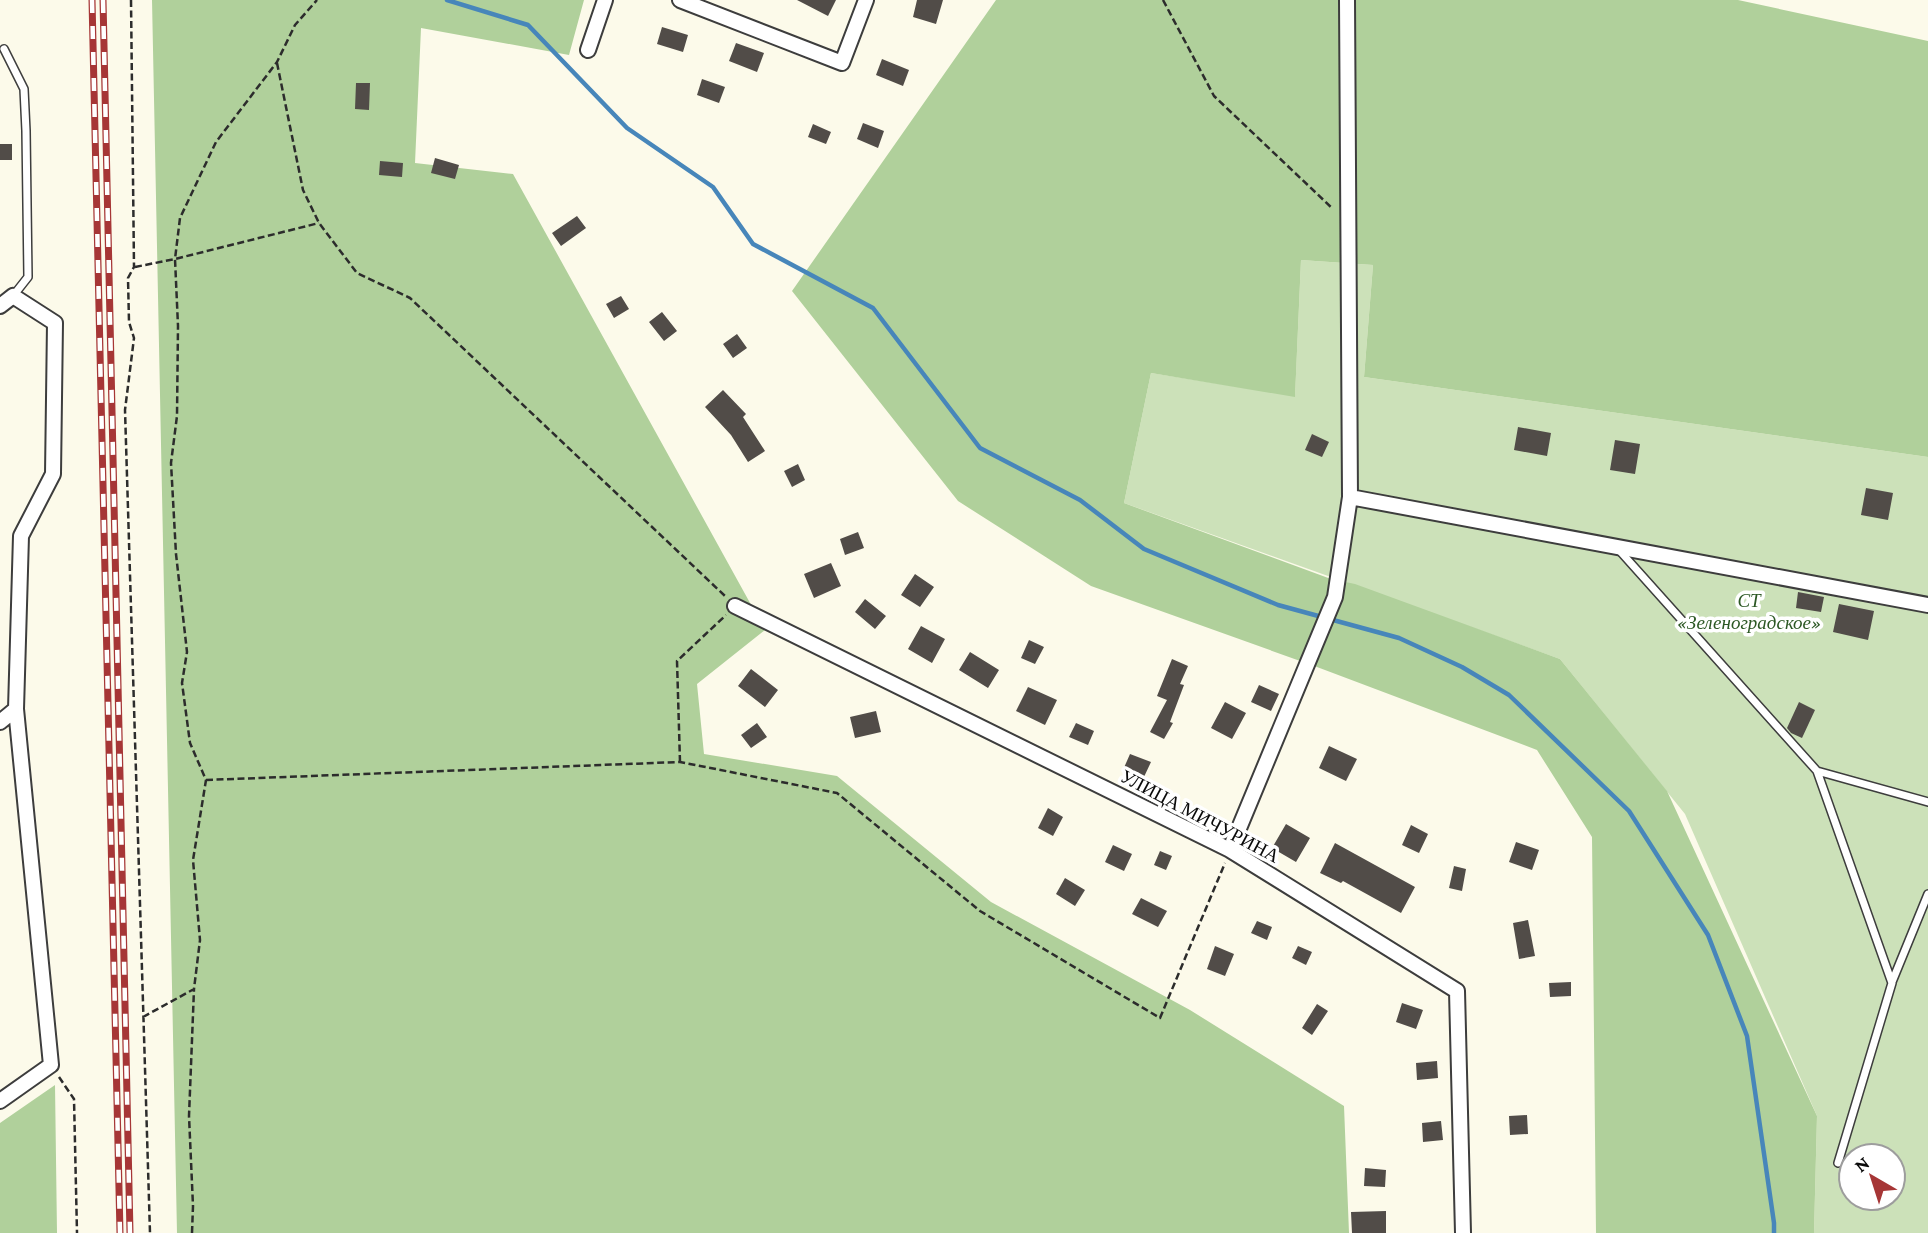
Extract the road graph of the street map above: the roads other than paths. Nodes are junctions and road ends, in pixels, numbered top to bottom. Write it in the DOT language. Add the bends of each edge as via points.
graph roads {
  1 [pos="605,0"];
  2 [pos="680,0"];
  3 [pos="866,0"];
  4 [pos="1347,0"];
  5 [pos="4,49"];
  6 [pos="588,50"];
  7 [pos="13,296"];
  8 [pos="0,306"];
  9 [pos="1350,496"];
  10 [pos="1615,546"];
  11 [pos="1928,605"];
  12 [pos="736,606"];
  13 [pos="16,709"];
  14 [pos="0,722"];
  15 [pos="1817,771"];
  16 [pos="1928,802"];
  17 [pos="1230,850"];
  18 [pos="1928,894"];
  19 [pos="1892,983"];
  20 [pos="0,1101"];
  21 [pos="1844,1142"];
  22 [pos="1463,1233"];
  1 -- 6 [label="street"];
  2 -- 3 [label="street" via="842,63"];
  4 -- 9 [label="street"];
  5 -- 7 [label="lane" via="24,89 26,131 28,277"];
  7 -- 8 [label="street"];
  7 -- 13 [label="street" via="55,324 53,474 21,536"];
  9 -- 10 [label="street"];
  9 -- 17 [label="street" via="1335,597"];
  10 -- 11 [label="street"];
  10 -- 15 [label="lane"];
  12 -- 17 [label="street, УЛИЦА МИЧУРИНА"];
  13 -- 14 [label="street"];
  13 -- 20 [label="street" via="51,1065"];
  15 -- 16 [label="lane"];
  15 -- 19 [label="lane"];
  17 -- 22 [label="street, УЛИЦА МИЧУРИНА" via="1457,991"];
  18 -- 19 [label="lane"];
  19 -- 21 [label="lane"];
}
